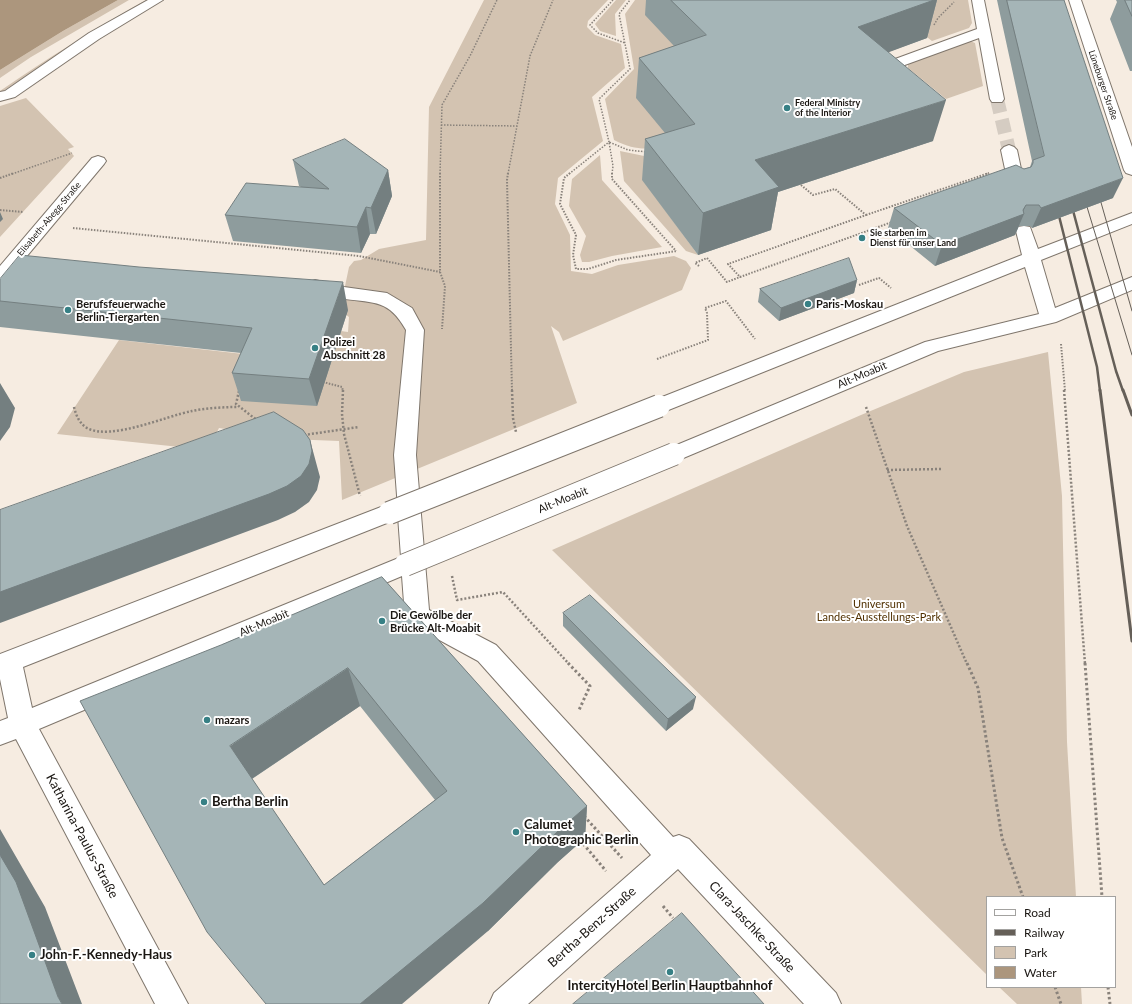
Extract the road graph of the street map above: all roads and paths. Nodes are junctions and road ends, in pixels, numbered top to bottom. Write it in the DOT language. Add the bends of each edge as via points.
graph roads {
  1 [pos="157,0"];
  2 [pos="497,0"];
  3 [pos="553,0"];
  4 [pos="613,0"];
  5 [pos="630,0"];
  6 [pos="978,0"];
  7 [pos="1074,0"];
  8 [pos="984,31"];
  9 [pos="624,43"];
  10 [pos="898,84"];
  11 [pos="5,95"];
  12 [pos="997,100"];
  13 [pos="441,125"];
  14 [pos="516,126"];
  15 [pos="609,142"];
  16 [pos="1009,150"];
  17 [pos="654,151"];
  18 [pos="74,152"];
  19 [pos="98,162"];
  20 [pos="1132,170"];
  21 [pos="0,178"];
  22 [pos="1016,180"];
  23 [pos="801,185"];
  24 [pos="0,210"];
  25 [pos="23,212"];
  26 [pos="866,215"];
  27 [pos="1132,218"];
  28 [pos="896,221"];
  29 [pos="72,228"];
  30 [pos="1024,231"];
  31 [pos="1031,257"];
  32 [pos="699,266"];
  33 [pos="440,272"];
  34 [pos="0,277"];
  35 [pos="740,277"];
  36 [pos="1132,283"];
  37 [pos="312,285"];
  38 [pos="859,285"];
  39 [pos="445,286"];
  40 [pos="891,288"];
  41 [pos="1050,318"];
  42 [pos="755,340"];
  43 [pos="1061,344"];
  44 [pos="657,359"];
  45 [pos="323,382"];
  46 [pos="241,386"];
  47 [pos="74,406"];
  48 [pos="238,407"];
  49 [pos="866,407"];
  50 [pos="513,418"];
  51 [pos="261,423"];
  52 [pos="359,427"];
  53 [pos="302,435"];
  54 [pos="941,469"];
  55 [pos="887,470"];
  56 [pos="360,496"];
  57 [pos="458,600"];
  58 [pos="5,663"];
  59 [pos="11,728"];
  60 [pos="566,742"];
  61 [pos="582,813"];
  62 [pos="576,836"];
  63 [pos="675,853"];
  64 [pos="620,855"];
  65 [pos="628,895"];
  66 [pos="1023,896"];
  67 [pos="1102,896"];
  68 [pos="663,906"];
  69 [pos="673,918"];
  70 [pos="1055,988"];
  71 [pos="1108,988"];
  72 [pos="172,1004"];
  73 [pos="505,1004"];
  74 [pos="825,1004"];
  75 [pos="1061,1004"];
  76 [pos="1110,1004"];
  1 -- 11 [label="street" via="94,36"];
  2 -- 13 [label="path" via="470,56 442,105"];
  3 -- 14 [label="path" via="530,56"];
  4 -- 9 [label="path" via="590,25 598,33"];
  5 -- 9 [label="path" via="619,14"];
  6 -- 8 [label="street"];
  7 -- 20 [label="street, Lüneburger Straße"];
  8 -- 10 [label="street" via="881,69"];
  8 -- 12 [label="street"];
  9 -- 15 [label="path" via="630,69 600,99"];
  13 -- 14 [label="path"];
  13 -- 33 [label="path"];
  14 -- 50 [label="path" via="507,180"];
  15 -- 15 [label="path" via="564,178 560,204 576,235 573,255 576,269 588,269 616,260 677,251 612,179 613,166"];
  15 -- 17 [label="path" via="628,150"];
  16 -- 22 [label="street"];
  18 -- 21 [label="path"];
  19 -- 34 [label="street, Elisabeth-Abegg-Straße"];
  22 -- 26 [label="path" via="993,186 989,172"];
  23 -- 26 [label="path" via="813,196 835,189"];
  24 -- 25 [label="path"];
  26 -- 35 [label="path" via="728,264"];
  27 -- 31 [label="street"];
  28 -- 35 [label="path"];
  29 -- 33 [label="path" via="359,256"];
  30 -- 31 [label="street"];
  31 -- 41 [label="street"];
  31 -- 58 [label="street, bridge"];
  32 -- 35 [label="path" via="695,262 707,258 727,282"];
  33 -- 39 [label="path"];
  36 -- 41 [label="street, Alt-Moabit"];
  37 -- 60 [label="street, Clara-Jaschke-Straße" via="344,293 381,297 404,312 415,330 405,455 417,616 487,653"];
  38 -- 40 [label="path" via="879,278"];
  41 -- 59 [label="street, Alt-Moabit, bridge" via="932,346"];
  42 -- 44 [label="path" via="726,301 705,308 708,340"];
  43 -- 67 [label="path"];
  45 -- 56 [label="path, bridge" via="342,387 344,391 343,432"];
  46 -- 48 [label="path" via="236,404"];
  47 -- 48 [label="path" via="78,420 89,428 107,433 191,411"];
  48 -- 51 [label="path"];
  49 -- 55 [label="path"];
  52 -- 53 [label="path"];
  54 -- 55 [label="path"];
  55 -- 66 [label="path" via="907,526 978,688 1002,838"];
  57 -- 60 [label="path" via="504,592 590,686"];
  58 -- 59 [label="street, Katharina-Paulus-Straße"];
  59 -- 72 [label="street, Katharina-Paulus-Straße"];
  60 -- 63 [label="street, Clara-Jaschke-Straße"];
  61 -- 64 [label="path"];
  62 -- 65 [label="path"];
  63 -- 65 [label="street, Bertha-Benz-Straße"];
  63 -- 74 [label="street, Clara-Jaschke-Straße"];
  65 -- 73 [label="street, Bertha-Benz-Straße"];
  68 -- 69 [label="path"];
  70 -- 75 [label="path"];
  71 -- 76 [label="path"];
}
